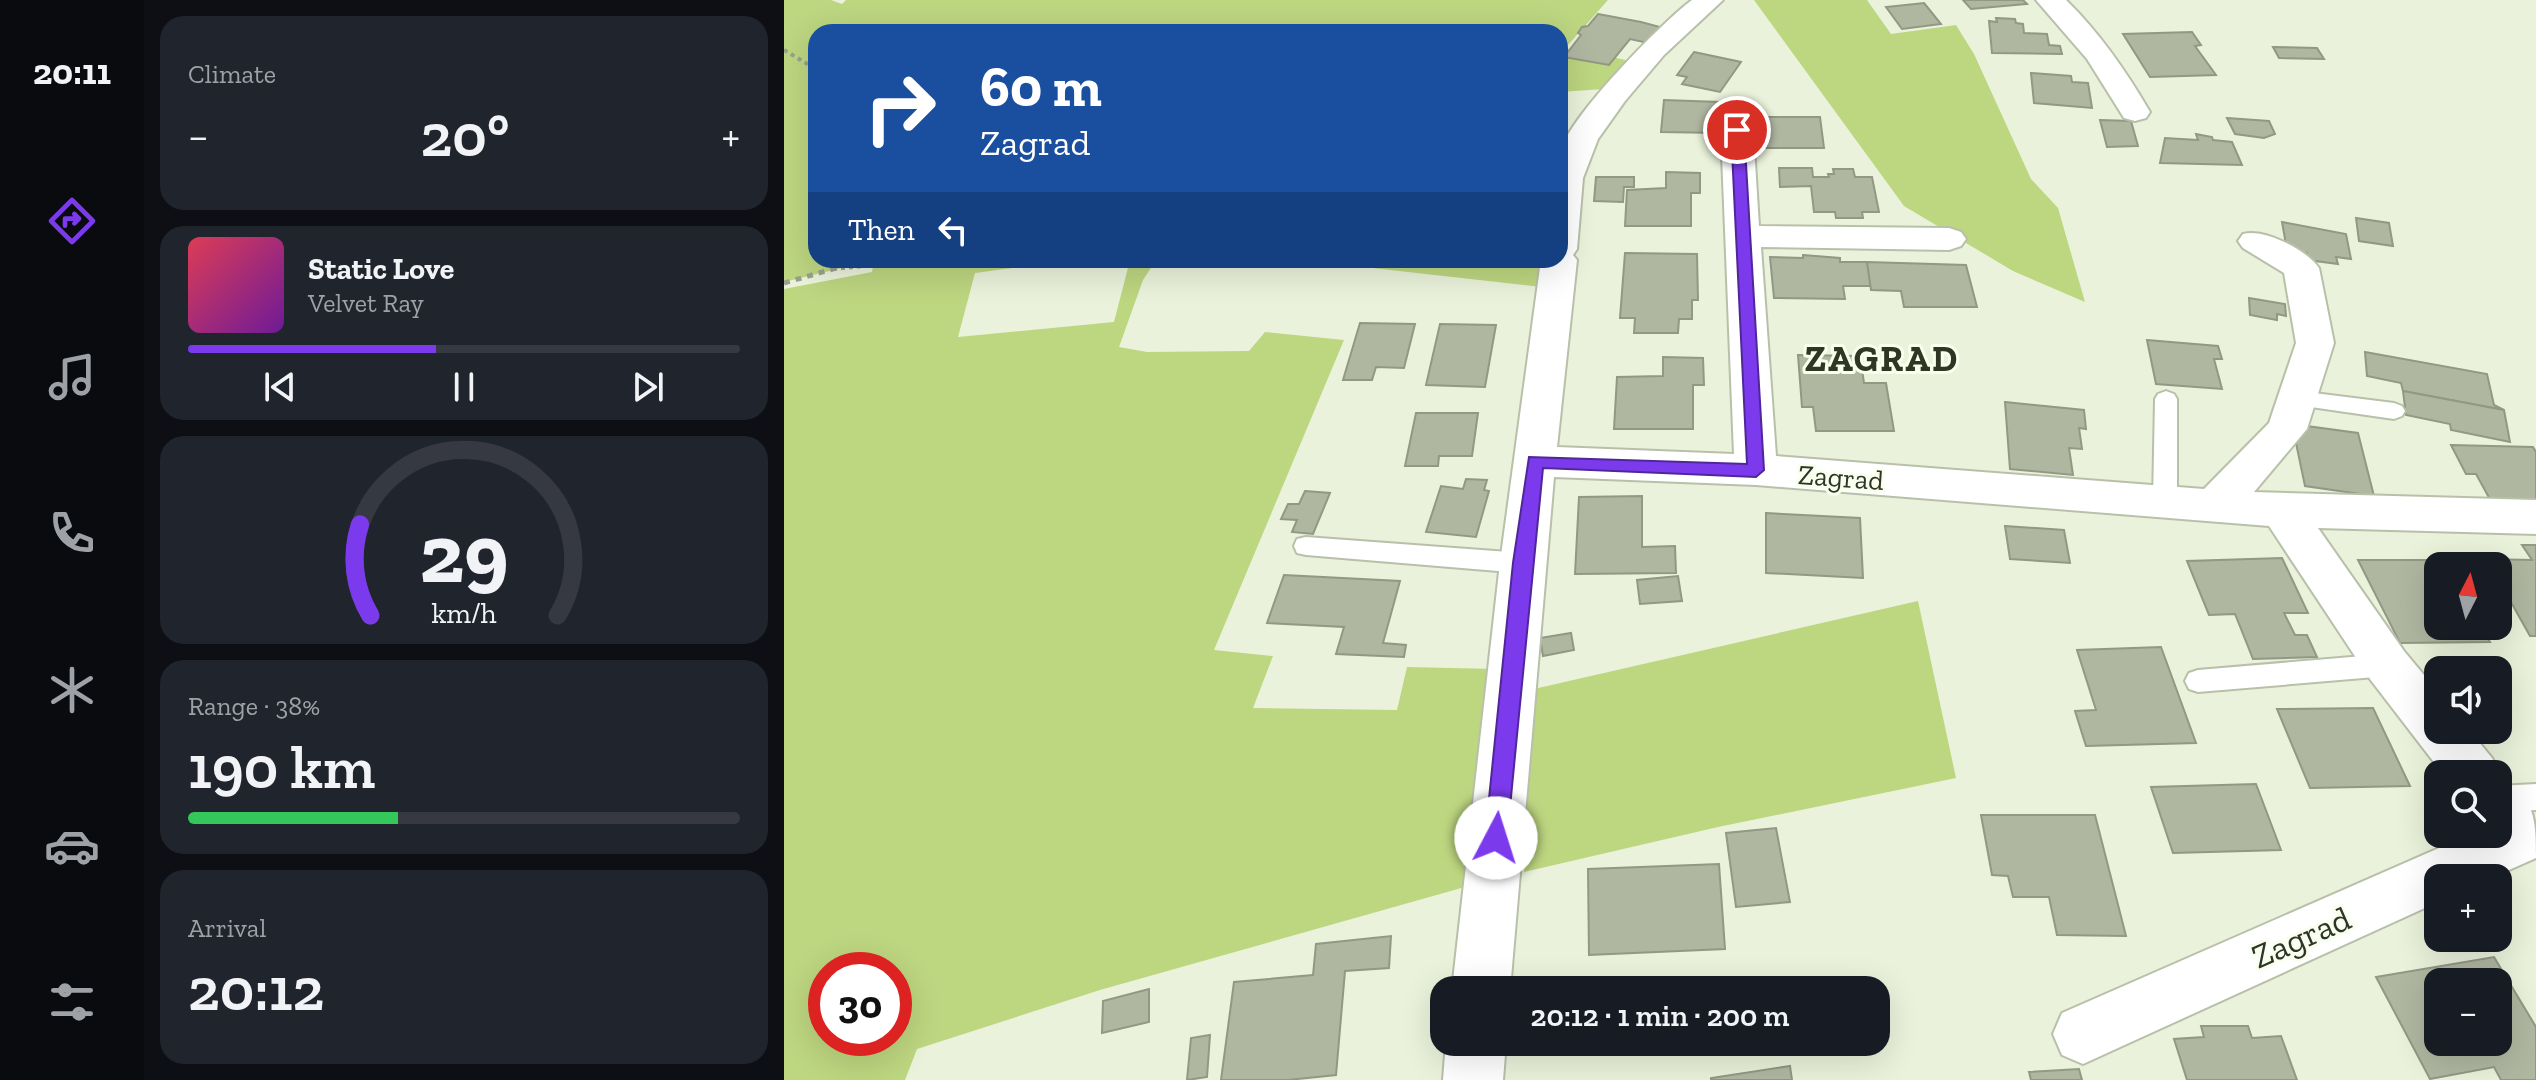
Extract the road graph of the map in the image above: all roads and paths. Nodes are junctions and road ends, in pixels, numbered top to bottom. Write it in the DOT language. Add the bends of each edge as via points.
graph roads {
  1 [pos="1709,0"];
  2 [pos="2050,0"];
  3 [pos="784,50"];
  4 [pos="808,64"];
  5 [pos="2135,112"];
  6 [pos="1737,130"];
  7 [pos="1568,193"];
  8 [pos="1745,236"];
  9 [pos="1949,239"];
  10 [pos="2255,241"];
  11 [pos="837,268"];
  12 [pos="1558,268"];
  13 [pos="784,283"];
  14 [pos="2166,399"];
  15 [pos="2298,399"];
  16 [pos="2394,411"];
  17 [pos="1535,461"];
  18 [pos="1756,470"];
  19 [pos="2165,502"];
  20 [pos="2213,506"];
  21 [pos="2282,511"];
  22 [pos="2536,517"];
  23 [pos="1306,546"];
  24 [pos="1522,563"];
  25 [pos="2387,665"];
  26 [pos="2198,681"];
  27 [pos="2424,712"];
  28 [pos="2449,744"];
  29 [pos="2463,760"];
  30 [pos="2517,821"];
  31 [pos="1482,976"];
  32 [pos="2083,1034"];
  33 [pos="1475,1056"];
  34 [pos="1473,1080"];
  1 -- 7 [label="street" via="1689,13 1614,95 1573,158"];
  2 -- 5 [label="street" via="2108,64"];
  3 -- 4 [label="path"];
  6 -- 8 [label="street"];
  8 -- 9 [label="street"];
  8 -- 18 [label="street"];
  10 -- 15 [label="street" via="2301,268 2315,343"];
  11 -- 13 [label="path"];
  12 -- 17 [label="street"];
  14 -- 19 [label="lane"];
  15 -- 16 [label="lane"];
  15 -- 20 [label="street" via="2287,429"];
  17 -- 18 [label="street, Zagrad"];
  17 -- 24 [label="street"];
  18 -- 19 [label="street, Zagrad"];
  19 -- 20 [label="street, Zagrad"];
  20 -- 21 [label="street, Zagrad"];
  21 -- 22 [label="street, Zagrad"];
  21 -- 25 [label="street"];
  23 -- 24 [label="lane"];
  24 -- 31 [label="street"];
  25 -- 26 [label="lane"];
  25 -- 27 [label="street"];
  28 -- 29 [label="street"];
  30 -- 32 [label="street, Zagrad"];
  33 -- 34 [label="street"];
}
